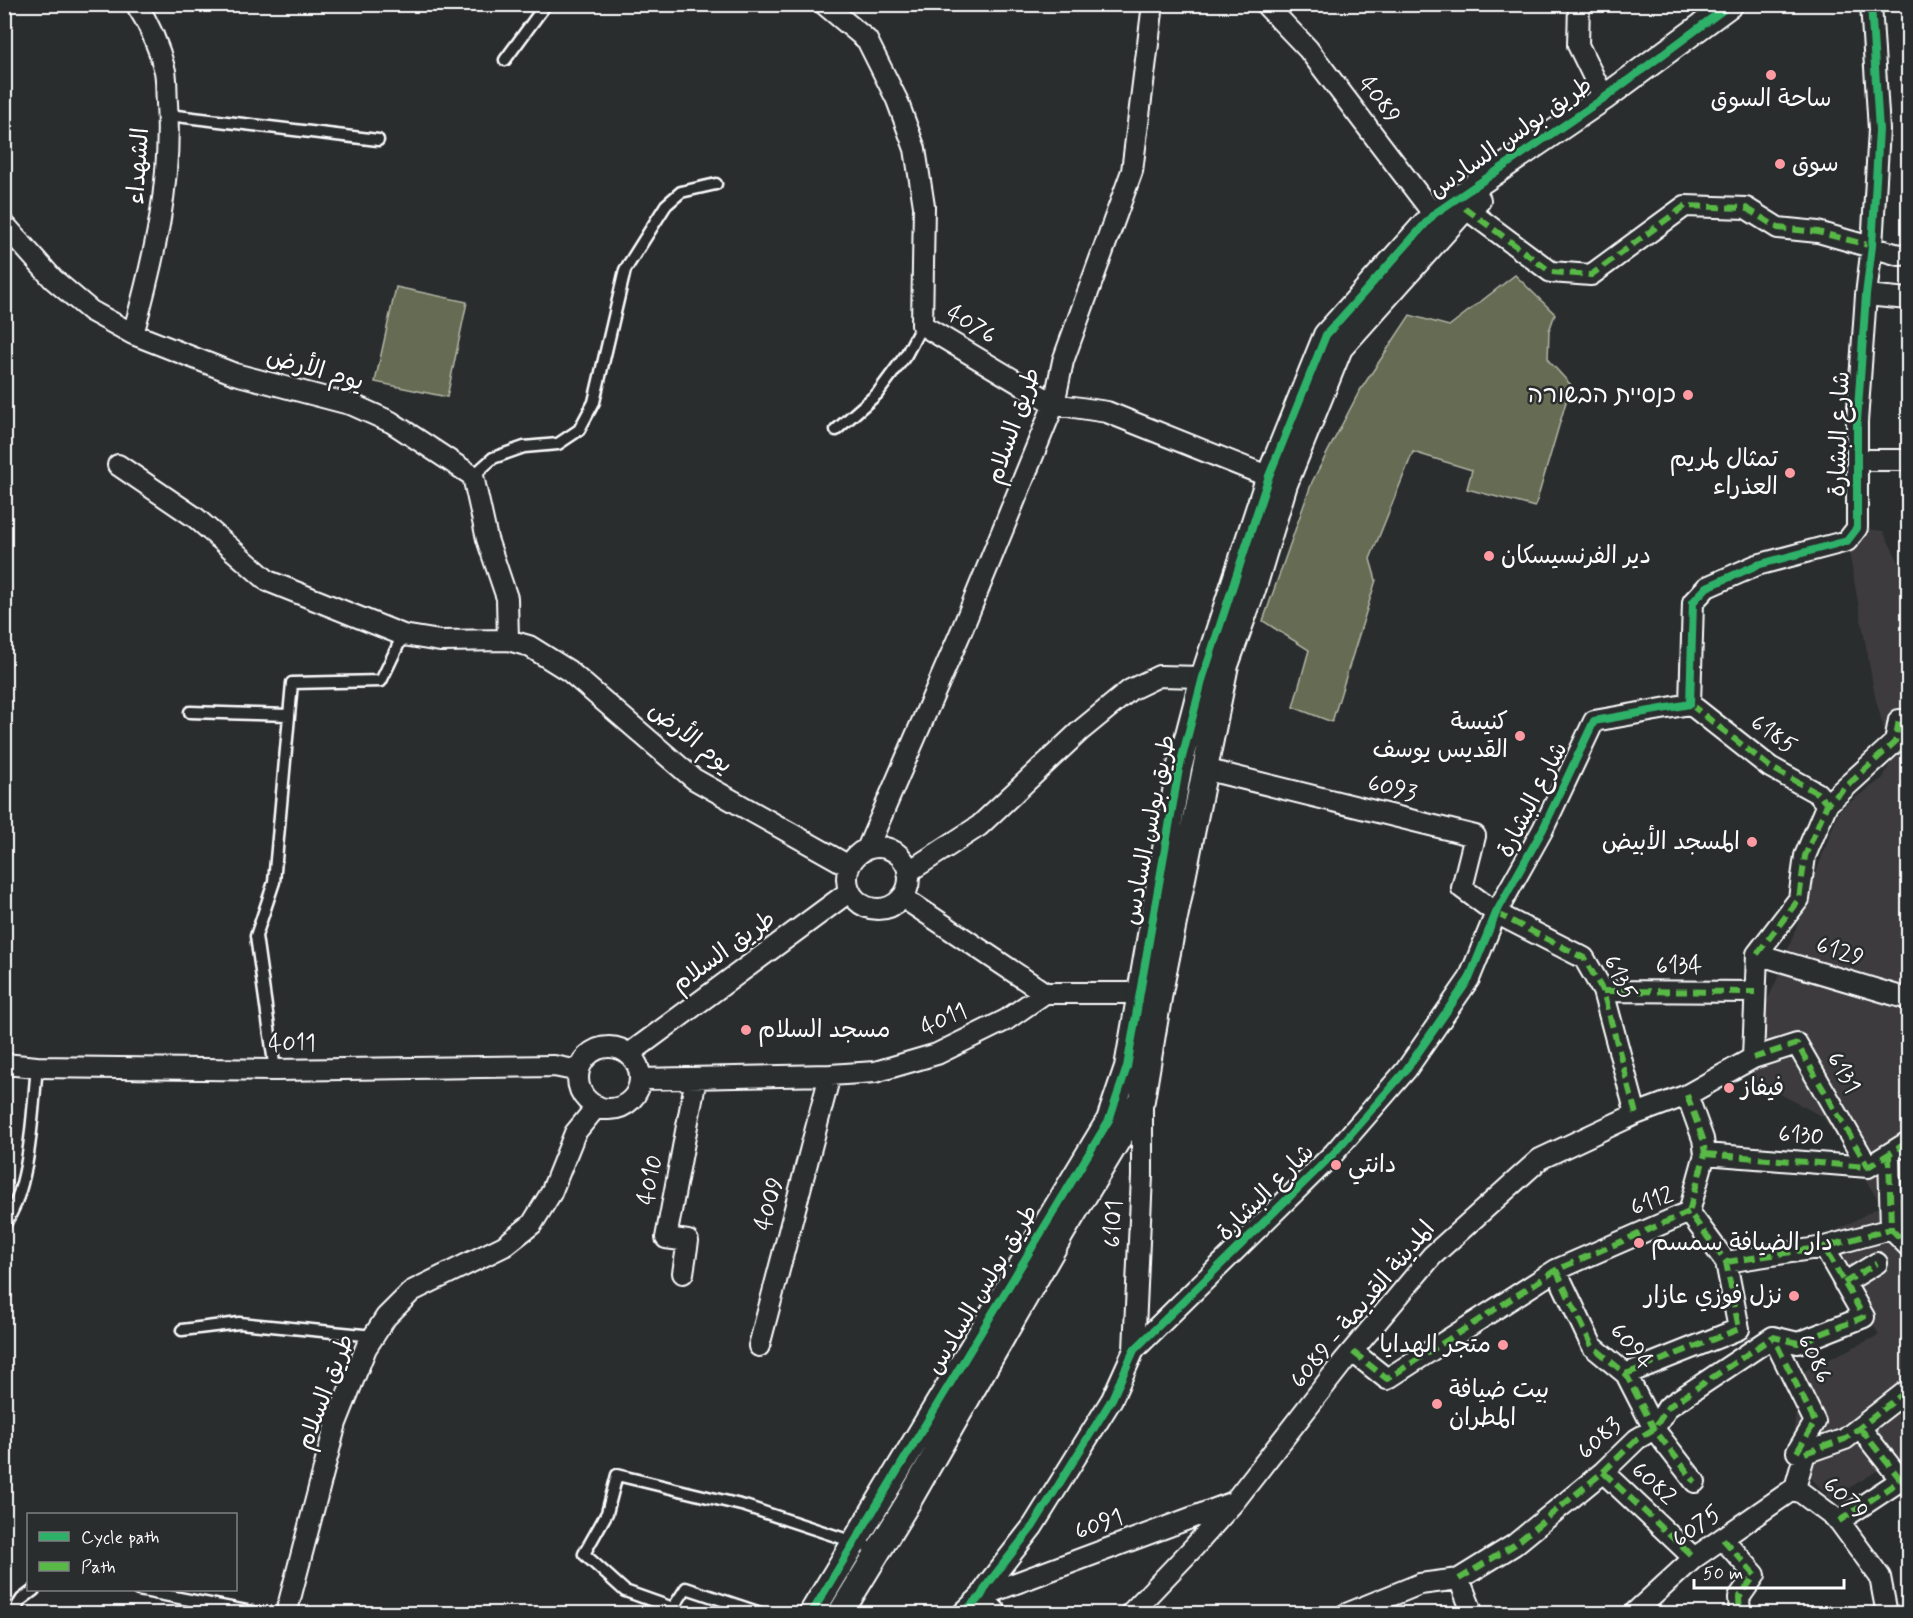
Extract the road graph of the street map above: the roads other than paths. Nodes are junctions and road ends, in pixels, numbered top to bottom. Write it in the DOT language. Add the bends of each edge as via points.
graph roads {
  1 [pos="136,4"];
  2 [pos="546,4"];
  3 [pos="824,4"];
  4 [pos="1153,4"];
  5 [pos="1265,4"];
  6 [pos="1579,4"];
  7 [pos="1731,4"];
  8 [pos="1748,4"];
  9 [pos="1871,4"];
  10 [pos="505,60"];
  11 [pos="1604,98"];
  12 [pos="168,115"];
  13 [pos="378,140"];
  14 [pos="716,184"];
  15 [pos="1465,208"];
  16 [pos="1440,223"];
  17 [pos="7,232"];
  18 [pos="1872,246"];
  19 [pos="1908,254"];
  20 [pos="1866,295"];
  21 [pos="1908,299"];
  22 [pos="922,325"];
  23 [pos="133,334"];
  24 [pos="1054,404"];
  25 [pos="836,430"];
  26 [pos="1858,460"];
  27 [pos="1908,460"];
  28 [pos="118,465"];
  29 [pos="473,476"];
  30 [pos="1277,480"];
  31 [pos="403,635"];
  32 [pos="508,640"];
  33 [pos="1226,665"];
  34 [pos="1203,677"];
  35 [pos="1690,704"];
  36 [pos="190,712"];
  37 [pos="289,715"];
  38 [pos="1904,720"];
  39 [pos="1204,769"];
  40 [pos="1827,804"];
  41 [pos="867,849"];
  42 [pos="849,866"];
  43 [pos="908,872"];
  44 [pos="850,891"];
  45 [pos="902,897"];
  46 [pos="1496,913"];
  47 [pos="1757,954"];
  48 [pos="1603,991"];
  49 [pos="1755,992"];
  50 [pos="1045,993"];
  51 [pos="1149,993"];
  52 [pos="1908,999"];
  53 [pos="628,1054"];
  54 [pos="1753,1058"];
  55 [pos="4,1064"];
  56 [pos="37,1067"];
  57 [pos="275,1070"];
  58 [pos="579,1071"];
  59 [pos="830,1075"];
  60 [pos="696,1078"];
  61 [pos="640,1079"];
  62 [pos="1687,1095"];
  63 [pos="1142,1100"];
  64 [pos="597,1106"];
  65 [pos="1636,1114"];
  66 [pos="1908,1142"];
  67 [pos="1705,1154"];
  68 [pos="1889,1154"];
  69 [pos="1868,1167"];
  70 [pos="1689,1212"];
  71 [pos="4,1225"];
  72 [pos="1891,1229"];
  73 [pos="1908,1246"];
  74 [pos="1824,1247"];
  75 [pos="1726,1262"];
  76 [pos="1877,1263"];
  77 [pos="1556,1270"];
  78 [pos="683,1273"];
  79 [pos="1844,1283"];
  80 [pos="182,1330"];
  81 [pos="374,1336"];
  82 [pos="1773,1337"];
  83 [pos="759,1346"];
  84 [pos="1134,1350"];
  85 [pos="1353,1352"];
  86 [pos="1626,1374"];
  87 [pos="1908,1390"];
  88 [pos="1860,1428"];
  89 [pos="1654,1429"];
  90 [pos="1805,1453"];
  91 [pos="1603,1472"];
  92 [pos="1695,1482"];
  93 [pos="1905,1482"];
  94 [pos="1795,1488"];
  95 [pos="1234,1502"];
  96 [pos="1839,1521"];
  97 [pos="1723,1539"];
  98 [pos="854,1541"];
  99 [pos="878,1550"];
  100 [pos="1694,1558"];
  101 [pos="1459,1579"];
  102 [pos="33,1591"];
  103 [pos="143,1591"];
  104 [pos="981,1596"];
  105 [pos="12,1614"];
  106 [pos="262,1614"];
  107 [pos="286,1614"];
  108 [pos="764,1614"];
  109 [pos="812,1614"];
  110 [pos="840,1614"];
  111 [pos="962,1614"];
  112 [pos="998,1614"];
  113 [pos="1130,1614"];
  114 [pos="1346,1614"];
  115 [pos="1473,1614"];
  116 [pos="1633,1614"];
  117 [pos="1740,1614"];
  118 [pos="1887,1614"];
  1 -- 12 [label="street, الشهداء" via="149,24 165,72"];
  2 -- 10 [label="lane"];
  3 -- 22 [label="street, 4076" via="867,40 897,100 915,149 924,206"];
  4 -- 24 [label="street, طريق السلام" via="1132,171 1063,361"];
  5 -- 16 [label="street, 4089" via="1308,50"];
  6 -- 11 [label="street" via="1578,45"];
  7 -- 11 [label="street, طريق بولس السادس"];
  8 -- 15 [label="street, طريق بولس السادس" via="1608,116"];
  9 -- 18 [label="street, شارع البشارة" via="1879,130"];
  11 -- 16 [label="street, طريق بولس السادس"];
  12 -- 13 [label="lane"];
  12 -- 23 [label="street, الشهداء" via="163,204"];
  14 -- 29 [label="lane" via="681,192 666,205 625,270 594,402 579,430 558,444 524,447 493,458"];
  15 -- 16 [label="street, طريق بولس السادس"];
  15 -- 18 [label="street" via="1551,272 1591,275 1684,206 1746,208 1778,228 1818,232"];
  16 -- 30 [label="street, طريق بولس السادس" via="1326,335"];
  17 -- 23 [label="street, يوم الأرض" via="53,279 91,310"];
  18 -- 19 [label="street"];
  18 -- 20 [label="street, شارع البشارة"];
  20 -- 21 [label="street"];
  20 -- 26 [label="street, شارع البشارة"];
  22 -- 24 [label="street, 4076"];
  22 -- 25 [label="lane" via="878,394"];
  23 -- 29 [label="street, يوم الأرض" via="235,374 353,405 391,422"];
  24 -- 30 [label="street, 4076" via="1107,412"];
  24 -- 41 [label="street, طريق السلام"];
  26 -- 27 [label="street"];
  26 -- 35 [label="street, شارع البشارة" via="1857,528 1847,541 1757,565 1707,587 1693,602"];
  28 -- 31 [label="street, يوم الأرض" via="196,518 268,581"];
  29 -- 32 [label="street" via="487,539 507,598"];
  30 -- 33 [label="street, طريق بولس السادس" via="1253,590"];
  30 -- 34 [label="street, طريق بولس السادس"];
  31 -- 32 [label="street, يوم الأرض" via="440,641"];
  31 -- 37 [label="lane" via="381,681 292,683"];
  32 -- 42 [label="street, يوم الأرض" via="529,646 569,671 694,779"];
  33 -- 34 [label="street"];
  33 -- 39 [label="street, طريق بولس السادس"];
  34 -- 43 [label="street" via="1159,676 1130,690 979,826"];
  34 -- 51 [label="street, طريق بولس السادس" via="1179,769"];
  35 -- 40 [label="street, 6185" via="1770,767 1817,793"];
  35 -- 46 [label="street, شارع البشارة" via="1594,721 1543,829"];
  36 -- 37 [label="lane"];
  37 -- 57 [label="lane" via="274,882 256,936"];
  38 -- 40 [label="street" via="1895,742"];
  39 -- 46 [label="street, 6093" via="1475,836 1462,888"];
  39 -- 51 [label="street, طريق بولس السادس"];
  40 -- 47 [label="street" via="1805,856 1799,900"];
  41 -- 42 [label="street"];
  41 -- 43 [label="street" via="888,848 904,862"];
  42 -- 44 [label="street"];
  43 -- 45 [label="street"];
  44 -- 45 [label="street" via="856,900 871,908 892,905"];
  44 -- 53 [label="street, طريق السلام"];
  45 -- 50 [label="street"];
  46 -- 48 [label="street, 6135" via="1584,958"];
  46 -- 84 [label="street, شارع البشارة" via="1469,979 1406,1070 1334,1153"];
  47 -- 49 [label="street"];
  47 -- 52 [label="street, 6129"];
  48 -- 49 [label="street, 6134"];
  48 -- 65 [label="street, 6135"];
  49 -- 54 [label="street"];
  50 -- 51 [label="street"];
  50 -- 59 [label="street, 4011" via="1006,1020 937,1054 876,1072"];
  51 -- 63 [label="street, طريق بولس السادس"];
  51 -- 98 [label="street, طريق بولس السادس" via="1109,1120"];
  53 -- 58 [label="street" via="609,1047 599,1049 590,1054"];
  53 -- 61 [label="street"];
  54 -- 62 [label="street, المدينة القديمة - 6089"];
  54 -- 69 [label="street, 6131" via="1797,1044"];
  55 -- 56 [label="street, 4011"];
  56 -- 57 [label="street, 4011"];
  56 -- 71 [label="lane" via="24,1184"];
  57 -- 58 [label="street, 4011" via="554,1066"];
  58 -- 64 [label="street" via="581,1092"];
  59 -- 60 [label="street, 4011"];
  59 -- 83 [label="street, 4009"];
  60 -- 61 [label="street, 4011"];
  60 -- 78 [label="street, 4010" via="666,1238 688,1241"];
  61 -- 64 [label="street" via="638,1089 626,1104 616,1108"];
  62 -- 65 [label="street, المدينة القديمة - 6089"];
  62 -- 67 [label="street"];
  63 -- 84 [label="street, 6101"];
  63 -- 99 [label="street, طريق بولس السادس"];
  64 -- 81 [label="street, طريق السلام" via="575,1132 550,1193 532,1224 504,1246 412,1291 386,1317"];
  65 -- 85 [label="street, المدينة القديمة - 6089" via="1540,1159 1432,1256"];
  66 -- 68 [label="street"];
  67 -- 69 [label="street, 6130"];
  67 -- 70 [label="street"];
  68 -- 69 [label="street"];
  68 -- 72 [label="street"];
  70 -- 75 [label="street, 6112"];
  70 -- 77 [label="street, 6112"];
  72 -- 73 [label="street"];
  72 -- 74 [label="street"];
  74 -- 75 [label="street"];
  74 -- 79 [label="street, 6086"];
  75 -- 86 [label="street" via="1739,1329"];
  76 -- 79 [label="street"];
  77 -- 85 [label="street, 6112" via="1387,1379"];
  77 -- 86 [label="street, 6094" via="1592,1346"];
  79 -- 82 [label="street, 6086" via="1864,1317 1798,1343"];
  80 -- 81 [label="lane" via="239,1323"];
  81 -- 107 [label="street, طريق السلام" via="336,1423"];
  82 -- 89 [label="street, 6083" via="1668,1407"];
  82 -- 90 [label="street, 6086" via="1815,1422 1797,1452"];
  84 -- 104 [label="street, شارع البشارة" via="1112,1400 1033,1526"];
  85 -- 95 [label="street, المدينة القديمة - 6089"];
  86 -- 89 [label="street, 6094"];
  87 -- 88 [label="street"];
  88 -- 90 [label="street" via="1845,1439"];
  88 -- 93 [label="street"];
  89 -- 91 [label="street, 6083" via="1637,1439"];
  89 -- 92 [label="street, 6094"];
  90 -- 94 [label="street, 6086"];
  91 -- 100 [label="street, 6082"];
  91 -- 101 [label="street, 6083" via="1514,1545"];
  93 -- 96 [label="street"];
  94 -- 96 [label="street, 6079"];
  94 -- 97 [label="street, 6075"];
  95 -- 104 [label="street, 6091"];
  95 -- 113 [label="street, المدينة القديمة - 6089"];
  96 -- 118 [label="street, 6079" via="1880,1577"];
  97 -- 100 [label="street, 6075"];
  97 -- 117 [label="street" via="1755,1575 1739,1598"];
  98 -- 99 [label="lane"];
  98 -- 108 [label="lane" via="745,1506 617,1475 607,1513 584,1554 625,1592 673,1608 686,1588"];
  98 -- 109 [label="street, طريق بولس السادس"];
  99 -- 110 [label="street, طريق بولس السادس"];
  100 -- 116 [label="street, 6075"];
  101 -- 114 [label="street, 6083" via="1420,1584"];
  101 -- 115 [label="street"];
  102 -- 105 [label="lane"];
  103 -- 106 [label="lane"];
  104 -- 111 [label="street, شارع البشارة"];
  104 -- 112 [label="street"];
}
